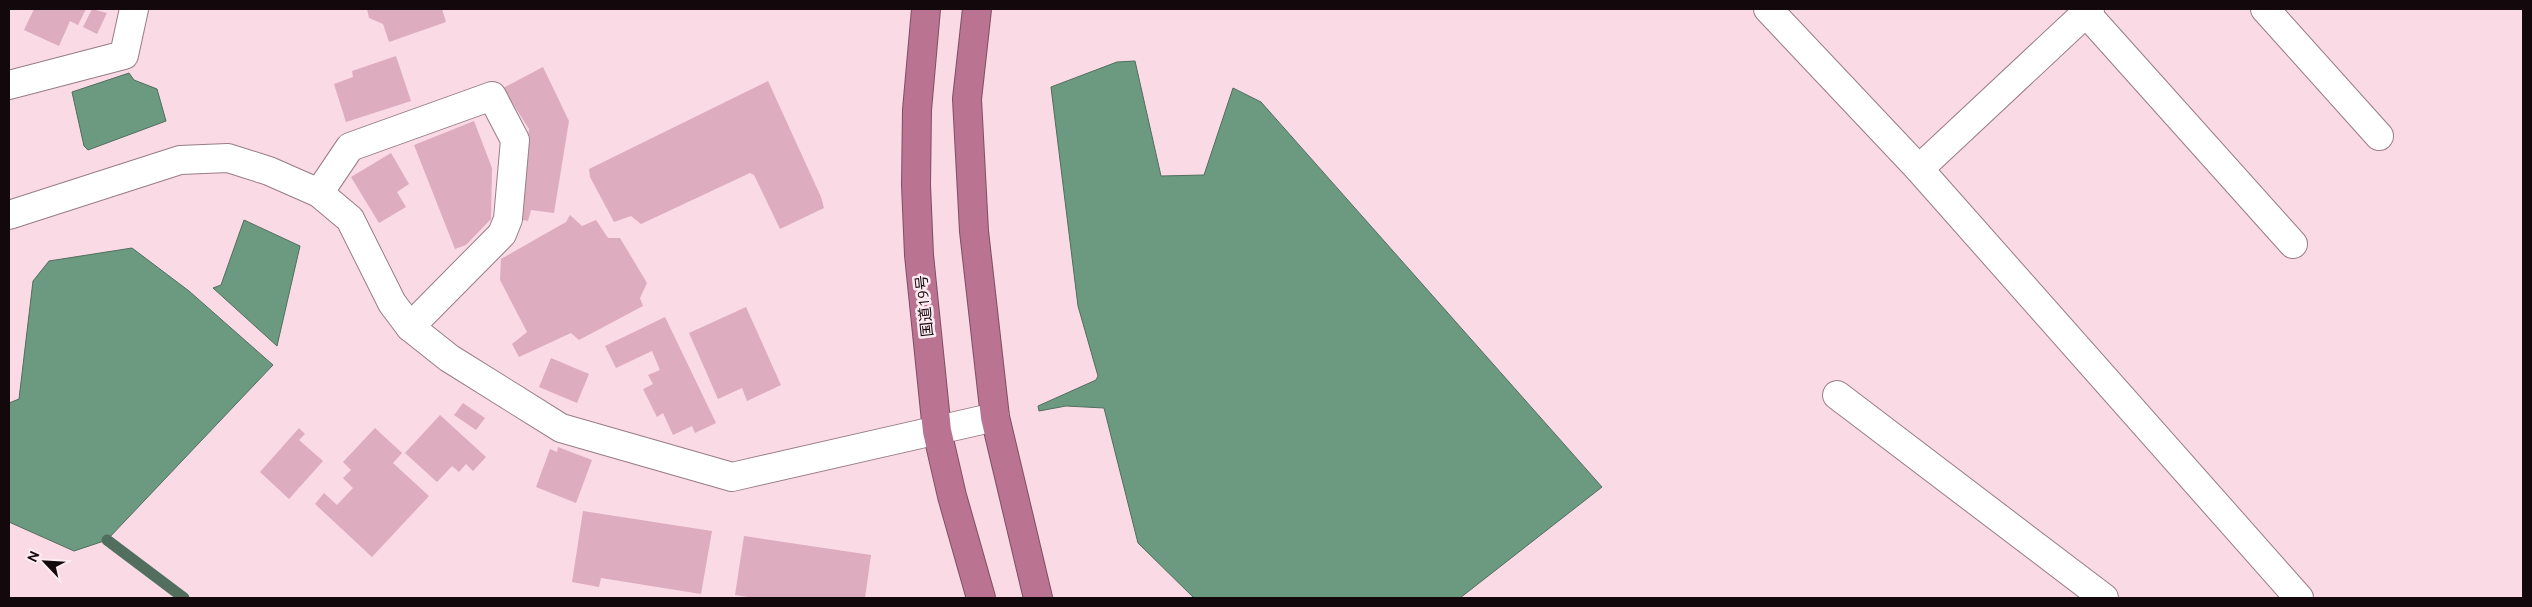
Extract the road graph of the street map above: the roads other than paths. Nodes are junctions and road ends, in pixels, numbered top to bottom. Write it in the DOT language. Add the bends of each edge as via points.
graph roads {
  1 [pos="134,9"];
  2 [pos="926,9"];
  3 [pos="977,9"];
  4 [pos="1768,9"];
  5 [pos="2265,9"];
  6 [pos="2088,11"];
  7 [pos="9,85"];
  8 [pos="2379,136"];
  9 [pos="1918,169"];
  10 [pos="319,193"];
  11 [pos="9,215"];
  12 [pos="2293,244"];
  13 [pos="410,327"];
  14 [pos="1837,395"];
  15 [pos="996,417"];
  16 [pos="937,431"];
  17 [pos="980,598"];
  18 [pos="1038,598"];
  19 [pos="2104,598"];
  20 [pos="2299,598"];
  1 -- 7 [label="street" via="124,55"];
  2 -- 16 [label="highway, 国道19号" via="917,110 916,185 919,254"];
  3 -- 15 [label="highway" via="967,98 974,231"];
  4 -- 9 [label="street"];
  5 -- 8 [label="street"];
  6 -- 9 [label="street"];
  6 -- 12 [label="street"];
  9 -- 20 [label="street"];
  10 -- 11 [label="street" via="269,171 228,158 180,160"];
  10 -- 13 [label="street" via="350,219 392,303"];
  10 -- 13 [label="street" via="350,147 492,96 516,140 508,219 502,234"];
  13 -- 16 [label="street" via="449,358 561,428 732,477"];
  14 -- 19 [label="street"];
  15 -- 16 [label="street"];
  15 -- 18 [label="highway"];
  16 -- 17 [label="highway, 国道19号"];
}
